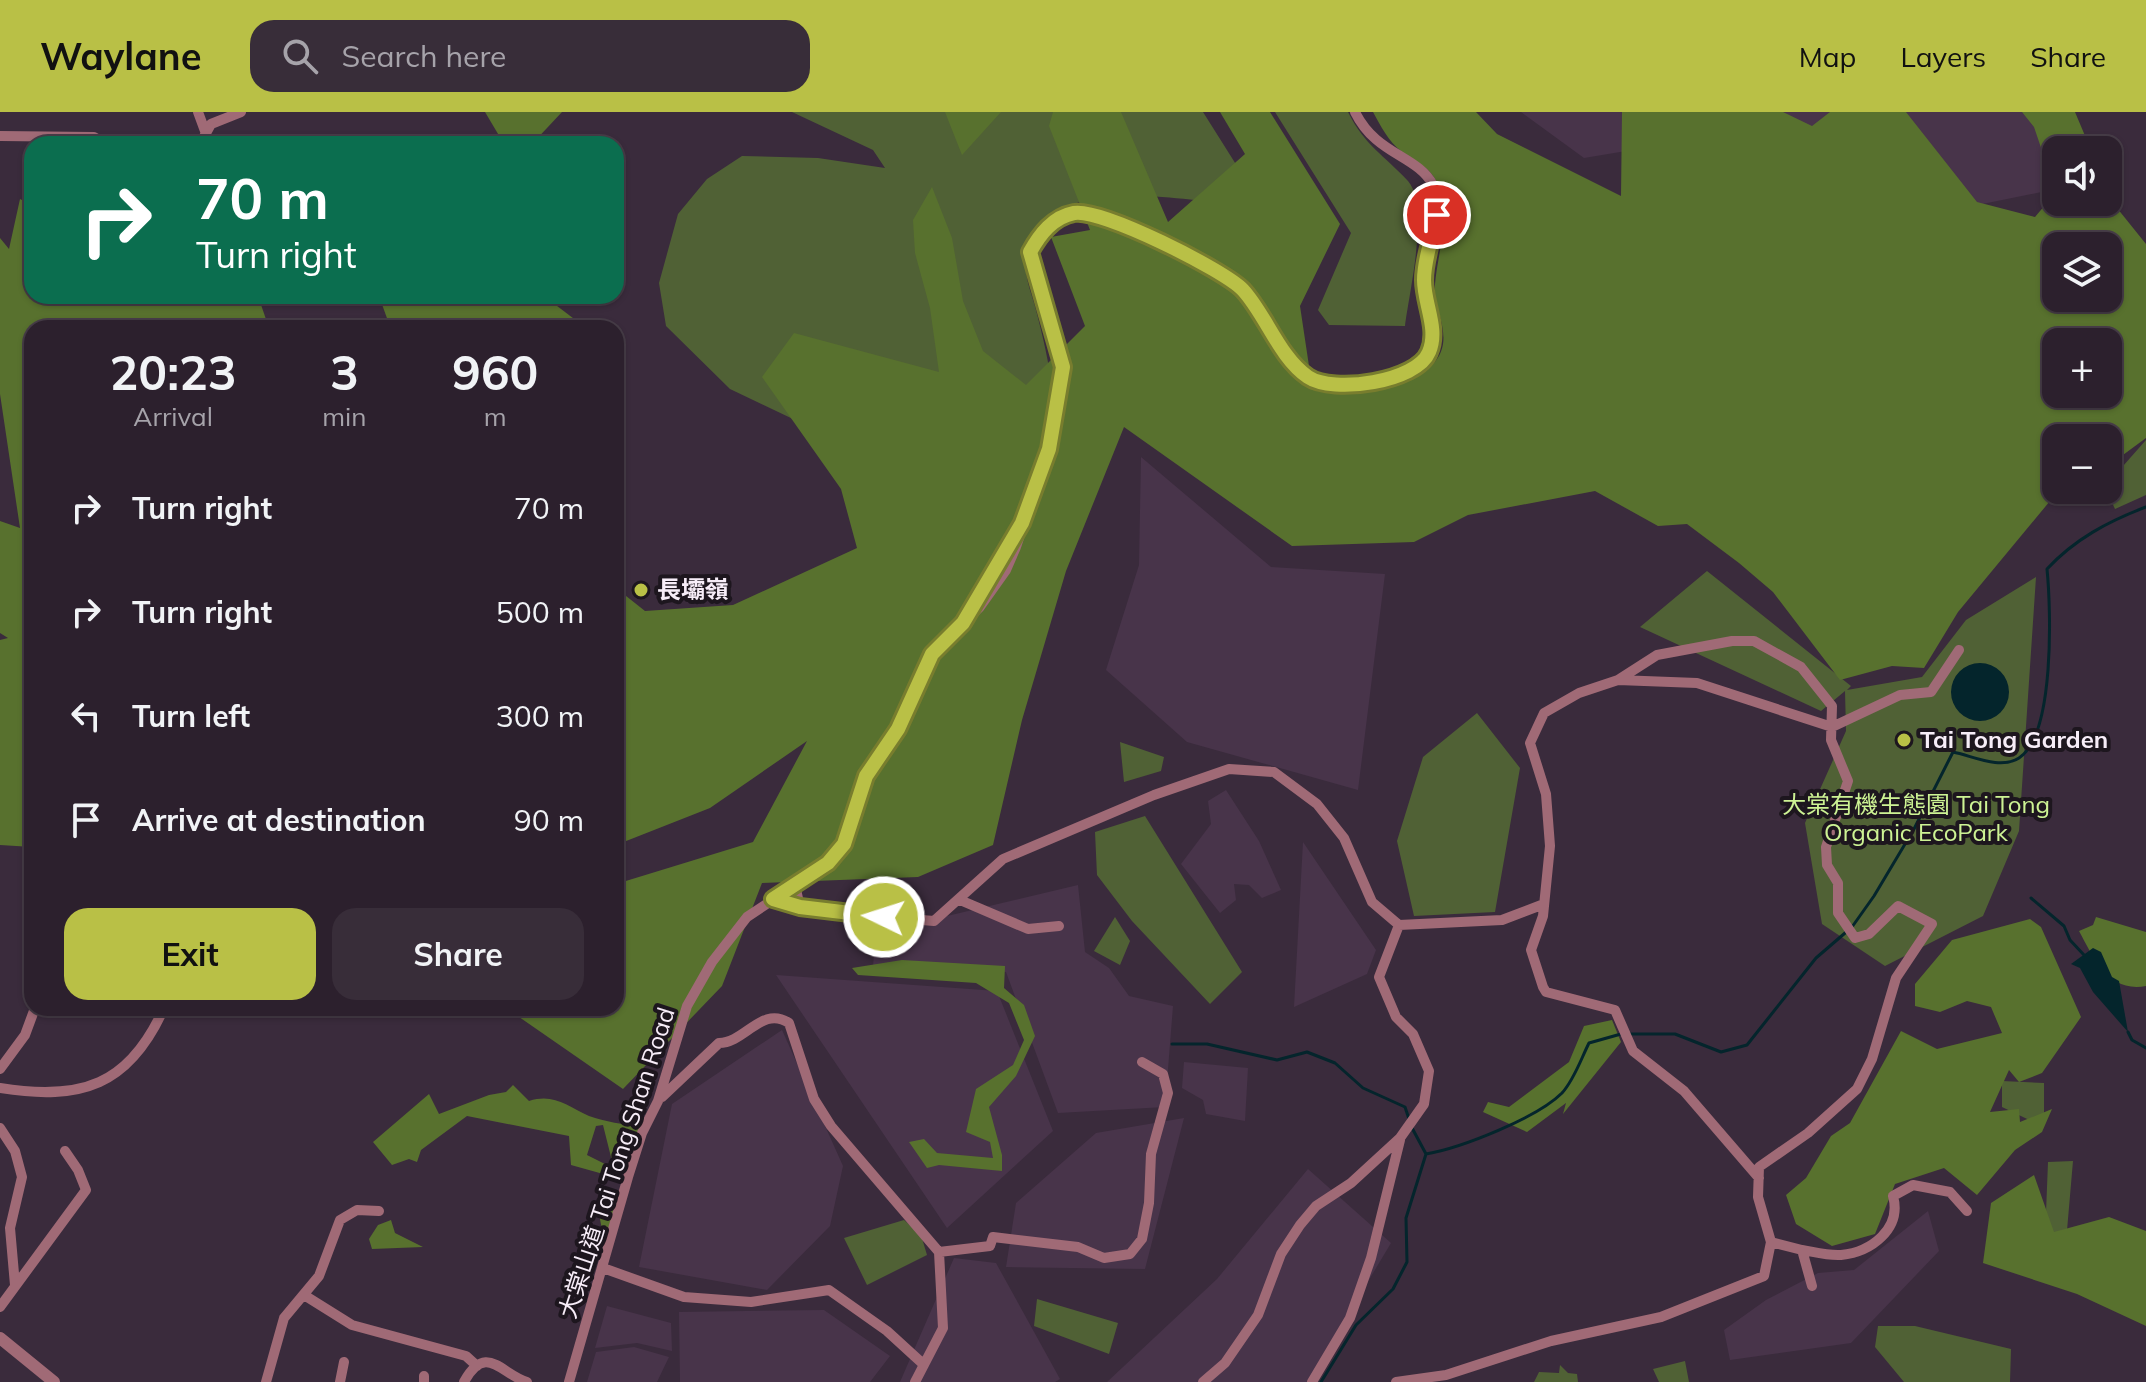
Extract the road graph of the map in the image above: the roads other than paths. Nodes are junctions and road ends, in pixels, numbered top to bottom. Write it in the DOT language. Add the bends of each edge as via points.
graph roads {
  1 [pos="198,112"];
  2 [pos="241,112"];
  3 [pos="1355,112"];
  4 [pos="205,131"];
  5 [pos="0,136"];
  6 [pos="24,136"];
  7 [pos="203,136"];
  8 [pos="1959,650"];
  9 [pos="1618,680"];
  10 [pos="1832,727"];
  11 [pos="795,885"];
  12 [pos="773,899"];
  13 [pos="960,900"];
  14 [pos="1544,904"];
  15 [pos="800,907"];
  16 [pos="1399,925"];
  17 [pos="1059,926"];
  18 [pos="32,1016"];
  19 [pos="159,1016"];
  20 [pos="1142,1062"];
  21 [pos="0,1069"];
  22 [pos="0,1088"];
  23 [pos="658,1101"];
  24 [pos="0,1128"];
  25 [pos="1400,1138"];
  26 [pos="65,1151"];
  27 [pos="1759,1178"];
  28 [pos="379,1211"];
  29 [pos="1967,1211"];
  30 [pos="1771,1242"];
  31 [pos="1802,1250"];
  32 [pos="939,1252"];
  33 [pos="603,1268"];
  34 [pos="15,1285"];
  35 [pos="1812,1286"];
  36 [pos="304,1295"];
  37 [pos="0,1307"];
  38 [pos="0,1338"];
  39 [pos="344,1362"];
  40 [pos="922,1363"];
  41 [pos="477,1366"];
  42 [pos="1447,1379"];
  43 [pos="54,1382"];
  44 [pos="266,1382"];
  45 [pos="340,1382"];
  46 [pos="464,1382"];
  47 [pos="527,1382"];
  48 [pos="569,1382"];
  49 [pos="915,1382"];
  50 [pos="1203,1382"];
  51 [pos="1312,1382"];
  52 [pos="1396,1382"];
  1 -- 4 [label="street"];
  2 -- 4 [label="street"];
  3 -- 11 [label="street, 大棠山道 Tai Tong Shan Road" via="1379,145 1422,172 1436,194 1424,277 1433,333 1425,360 1410,371 1378,380 1313,380 1294,363 1237,284 1132,226 1090,213 1073,213 1051,224 1030,252 1063,367 1049,449 1022,523 963,623 932,654 898,729 866,776 844,844 828,863"];
  4 -- 7 [label="street"];
  5 -- 6 [label="street"];
  8 -- 10 [label="street" via="1931,692 1900,695"];
  9 -- 10 [label="street" via="1697,683"];
  9 -- 10 [label="street" via="1657,655 1754,641 1801,667 1832,706"];
  9 -- 14 [label="street" via="1579,693 1544,713 1530,743 1546,794 1550,846"];
  10 -- 27 [label="street" via="1833,749 1848,781 1826,847 1827,865 1838,883 1838,913 1855,938 1869,934 1898,906 1932,924 1896,978 1872,1059 1857,1089 1759,1167"];
  11 -- 12 [label="street, 大棠山道 Tai Tong Shan Road"];
  11 -- 15 [label="street"];
  12 -- 15 [label="street"];
  12 -- 23 [label="street, 大棠山道 Tai Tong Shan Road" via="747,917 712,962 687,1006"];
  13 -- 15 [label="street" via="934,921"];
  13 -- 16 [label="street" via="1003,859 1229,769 1274,772 1317,804 1344,838 1372,902"];
  13 -- 17 [label="street" via="1028,929"];
  14 -- 16 [label="street" via="1502,920"];
  14 -- 27 [label="street" via="1531,950 1546,992 1615,1010 1633,1051 1684,1091"];
  16 -- 25 [label="street" via="1379,977 1429,1071 1424,1104"];
  18 -- 21 [label="street"];
  19 -- 22 [label="street" via="128,1065 99,1084 42,1093"];
  20 -- 32 [label="street" via="1163,1074 1168,1093 1151,1154 1142,1239 1130,1254 1104,1258 1078,1247 993,1237 990,1246"];
  23 -- 32 [label="street" via="719,1043 730,1043 767,1017 780,1017 789,1023 814,1099 831,1126"];
  23 -- 33 [label="street, 大棠山道 Tai Tong Shan Road" via="642,1133"];
  24 -- 34 [label="street" via="15,1151 22,1177 10,1228"];
  25 -- 50 [label="street" via="1300,1225 1281,1254 1258,1315 1225,1363"];
  25 -- 51 [label="street" via="1371,1258 1350,1318"];
  26 -- 34 [label="street" via="86,1190"];
  27 -- 30 [label="street" via="1758,1197"];
  28 -- 36 [label="street" via="357,1210 340,1220 319,1276"];
  29 -- 31 [label="street" via="1950,1192 1913,1185 1893,1196 1896,1208 1888,1233 1868,1247 1840,1255"];
  30 -- 31 [label="street"];
  30 -- 42 [label="street" via="1764,1276 1661,1317 1551,1341"];
  31 -- 35 [label="street"];
  32 -- 40 [label="street" via="943,1328"];
  33 -- 40 [label="street" via="684,1297 751,1302 829,1290"];
  33 -- 48 [label="street, 大棠山道 Tai Tong Shan Road"];
  34 -- 37 [label="street"];
  36 -- 41 [label="street" via="352,1325 466,1356"];
  36 -- 44 [label="street" via="284,1318"];
  38 -- 43 [label="street"];
  39 -- 45 [label="street"];
  40 -- 49 [label="street"];
  41 -- 46 [label="street"];
  41 -- 47 [label="street" via="498,1363 512,1377"];
  42 -- 52 [label="street"];
}
